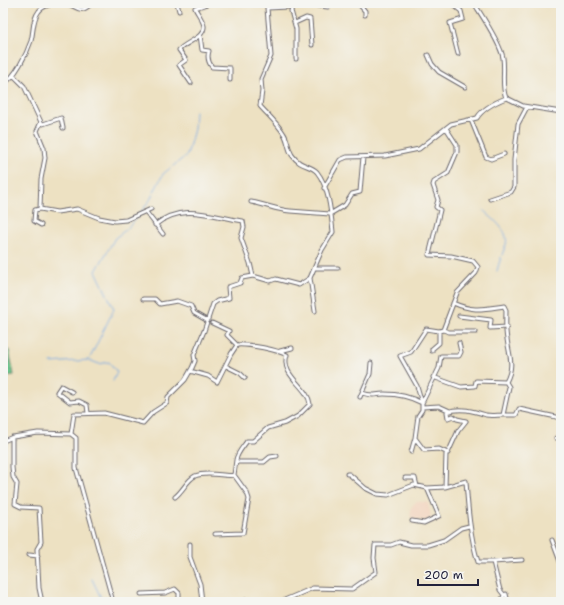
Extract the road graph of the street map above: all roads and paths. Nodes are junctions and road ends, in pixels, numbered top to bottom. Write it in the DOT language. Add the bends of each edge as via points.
graph roads {
  1 [pos="92,3"];
  2 [pos="177,3"];
  3 [pos="210,3"];
  4 [pos="266,3"];
  5 [pos="358,3"];
  6 [pos="455,3"];
  7 [pos="474,3"];
  8 [pos="295,4"];
  9 [pos="288,7"];
  10 [pos="328,7"];
  11 [pos="267,8"];
  12 [pos="179,11"];
  13 [pos="365,15"];
  14 [pos="295,23"];
  15 [pos="200,35"];
  16 [pos="312,46"];
  17 [pos="458,54"];
  18 [pos="428,55"];
  19 [pos="296,59"];
  20 [pos="13,75"];
  21 [pos="230,80"];
  22 [pos="191,83"];
  23 [pos="3,84"];
  24 [pos="465,87"];
  25 [pos="507,98"];
  26 [pos="527,107"];
  27 [pos="561,112"];
  28 [pos="471,120"];
  29 [pos="41,122"];
  30 [pos="63,128"];
  31 [pos="446,128"];
  32 [pos="504,154"];
  33 [pos="363,157"];
  34 [pos="324,188"];
  35 [pos="490,199"];
  36 [pos="251,202"];
  37 [pos="40,209"];
  38 [pos="151,209"];
  39 [pos="146,212"];
  40 [pos="330,214"];
  41 [pos="40,225"];
  42 [pos="155,225"];
  43 [pos="163,234"];
  44 [pos="316,268"];
  45 [pos="338,268"];
  46 [pos="252,276"];
  47 [pos="310,278"];
  48 [pos="143,299"];
  49 [pos="453,303"];
  50 [pos="315,310"];
  51 [pos="459,316"];
  52 [pos="208,321"];
  53 [pos="212,323"];
  54 [pos="506,327"];
  55 [pos="441,330"];
  56 [pos="476,332"];
  57 [pos="459,344"];
  58 [pos="237,345"];
  59 [pos="292,348"];
  60 [pos="279,351"];
  61 [pos="432,351"];
  62 [pos="372,363"];
  63 [pos="226,366"];
  64 [pos="190,371"];
  65 [pos="433,377"];
  66 [pos="245,378"];
  67 [pos="506,382"];
  68 [pos="72,392"];
  69 [pos="362,393"];
  70 [pos="360,397"];
  71 [pos="422,405"];
  72 [pos="450,411"];
  73 [pos="88,413"];
  74 [pos="503,415"];
  75 [pos="561,418"];
  76 [pos="71,434"];
  77 [pos="12,437"];
  78 [pos="561,437"];
  79 [pos="415,438"];
  80 [pos="556,438"];
  81 [pos="3,441"];
  82 [pos="411,452"];
  83 [pos="446,454"];
  84 [pos="277,456"];
  85 [pos="236,460"];
  86 [pos="234,474"];
  87 [pos="347,474"];
  88 [pos="405,478"];
  89 [pos="417,486"];
  90 [pos="445,487"];
  91 [pos="427,488"];
  92 [pos="175,497"];
  93 [pos="412,521"];
  94 [pos="469,526"];
  95 [pos="215,534"];
  96 [pos="552,540"];
  97 [pos="190,544"];
  98 [pos="29,555"];
  99 [pos="38,556"];
  100 [pos="522,560"];
  101 [pos="493,562"];
  102 [pos="561,564"];
  103 [pos="141,594"];
  104 [pos="504,595"];
  105 [pos="42,602"];
  106 [pos="112,602"];
  107 [pos="192,602"];
  108 [pos="202,602"];
  109 [pos="280,602"];
  110 [pos="501,602"];
  111 [pos="508,602"];
  1 -- 20 [label="street" via="81,9 70,4 52,4 39,11 33,23 31,42"];
  2 -- 12 [label="street"];
  3 -- 15 [label="street" via="195,8 204,26"];
  4 -- 11 [label="street"];
  5 -- 13 [label="street" via="365,11"];
  6 -- 17 [label="street" via="463,19 450,23"];
  7 -- 28 [label="street" via="503,58 506,98"];
  8 -- 10 [label="street"];
  8 -- 14 [label="street" via="291,11"];
  9 -- 11 [label="street"];
  11 -- 34 [label="street" via="271,56 261,79 260,106 285,135 292,154 302,165 316,171"];
  14 -- 16 [label="street" via="310,19"];
  14 -- 19 [label="street"];
  15 -- 21 [label="street" via="202,50 209,51 212,67 230,68"];
  15 -- 22 [label="street" via="179,50 186,60 179,65"];
  18 -- 24 [label="street" via="439,72"];
  20 -- 23 [label="street"];
  20 -- 29 [label="street" via="24,86"];
  25 -- 26 [label="street"];
  26 -- 27 [label="street"];
  26 -- 35 [label="street" via="518,124 512,192"];
  28 -- 31 [label="street" via="450,124"];
  28 -- 32 [label="street" via="486,157 491,159"];
  29 -- 30 [label="street" via="43,124 61,118"];
  29 -- 37 [label="street" via="37,131 45,158 40,179"];
  31 -- 33 [label="street" via="419,149 385,156"];
  31 -- 49 [label="street" via="456,145 457,152 448,173 433,185 438,200 436,207 440,210 429,256 451,256 459,260 473,261 478,267 474,276 457,293"];
  33 -- 34 [label="street" via="347,157 340,160"];
  33 -- 40 [label="street" via="360,192 352,194 345,206"];
  34 -- 40 [label="street"];
  36 -- 40 [label="street" via="290,211"];
  37 -- 39 [label="street" via="57,212 77,209 115,221 126,220"];
  37 -- 41 [label="street" via="35,210 34,221"];
  38 -- 39 [label="street"];
  39 -- 42 [label="street"];
  40 -- 44 [label="street" via="333,232 322,250"];
  42 -- 43 [label="street"];
  42 -- 46 [label="street" via="169,216 189,212 218,215 235,221 243,220 241,238"];
  44 -- 45 [label="street"];
  44 -- 47 [label="street"];
  46 -- 47 [label="street" via="299,285"];
  46 -- 52 [label="street" via="242,278 240,283 228,287 229,298 213,304"];
  47 -- 50 [label="street"];
  48 -- 52 [label="street" via="155,300 160,304 177,301 191,306 194,314"];
  49 -- 54 [label="street" via="472,310 504,306"];
  49 -- 55 [label="street"];
  51 -- 54 [label="street" via="474,320 491,320 490,328"];
  52 -- 64 [label="street"];
  53 -- 58 [label="street" via="229,331 227,335"];
  54 -- 67 [label="street" via="511,365"];
  55 -- 56 [label="street"];
  55 -- 61 [label="street" via="439,343"];
  55 -- 71 [label="street" via="426,329 411,352 400,356 417,386"];
  57 -- 65 [label="street" via="460,355 441,356 439,368"];
  58 -- 60 [label="street"];
  58 -- 63 [label="street" via="230,354"];
  59 -- 60 [label="street"];
  60 -- 85 [label="street" via="287,355 286,365 290,374 301,386 310,404 298,416 268,428 253,440 247,441"];
  62 -- 69 [label="street"];
  63 -- 64 [label="street" via="216,382 208,376"];
  63 -- 66 [label="street"];
  64 -- 73 [label="street" via="168,397 167,403 153,412 143,423 108,414"];
  65 -- 67 [label="street" via="461,388 475,386 476,380"];
  65 -- 71 [label="street"];
  67 -- 74 [label="street" via="509,387"];
  68 -- 73 [label="street" via="61,386 57,392 70,402 79,401 87,405"];
  69 -- 70 [label="street"];
  69 -- 71 [label="street" via="374,396 382,393 391,394 410,398"];
  71 -- 72 [label="street" via="439,406"];
  71 -- 79 [label="street"];
  72 -- 74 [label="street"];
  72 -- 83 [label="street" via="447,412 448,418 453,416 466,421"];
  73 -- 76 [label="street" via="74,414"];
  74 -- 75 [label="street" via="516,415 519,410"];
  76 -- 77 [label="street" via="53,432"];
  76 -- 106 [label="street" via="76,438 76,468"];
  77 -- 81 [label="street"];
  77 -- 99 [label="street" via="13,477 17,484 16,504 21,507 39,508 41,542"];
  78 -- 80 [label="street"];
  79 -- 82 [label="street"];
  79 -- 83 [label="street" via="424,450 439,449"];
  83 -- 90 [label="street"];
  84 -- 85 [label="street" via="270,457 264,462"];
  85 -- 86 [label="street"];
  86 -- 92 [label="street" via="230,476 214,473 195,476"];
  86 -- 95 [label="street" via="248,493 249,499 243,533"];
  87 -- 89 [label="street" via="377,494 388,495"];
  88 -- 89 [label="street" via="415,478"];
  89 -- 91 [label="street"];
  90 -- 91 [label="street"];
  90 -- 94 [label="street" via="466,482"];
  91 -- 93 [label="street" via="439,516 424,523"];
  94 -- 101 [label="street" via="478,562"];
  94 -- 109 [label="street" via="444,540 428,545 399,542 375,545 376,572 352,589 313,588"];
  96 -- 102 [label="street"];
  97 -- 108 [label="street" via="190,557 200,584"];
  98 -- 99 [label="street"];
  99 -- 105 [label="street"];
  100 -- 101 [label="street"];
  101 -- 104 [label="street" via="500,590"];
  103 -- 107 [label="street" via="165,593 175,589 180,600"];
  104 -- 110 [label="street"];
  104 -- 111 [label="street" via="506,594"];
}
